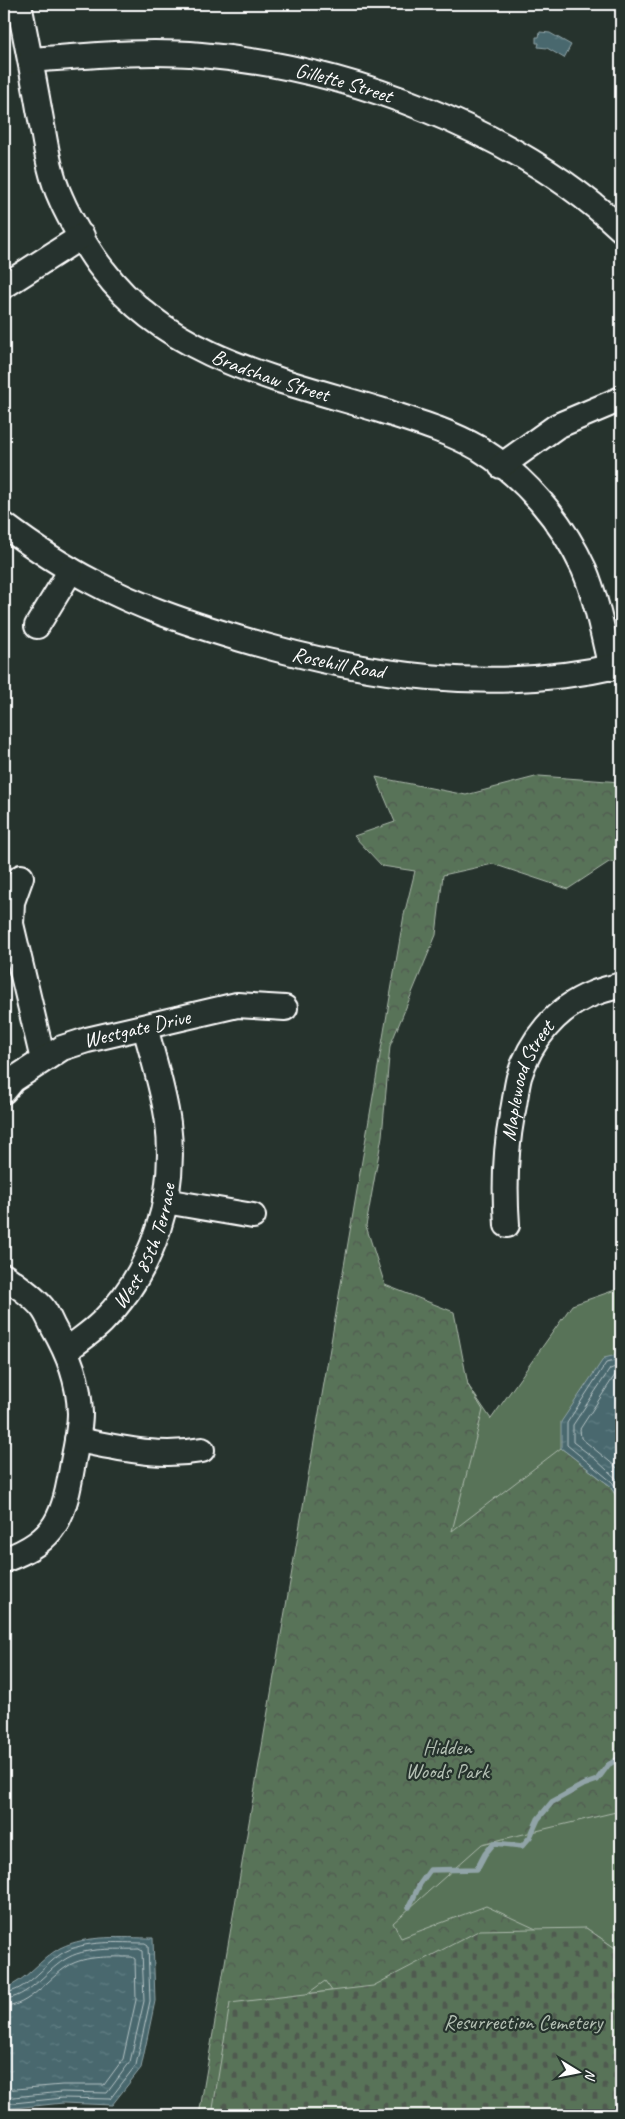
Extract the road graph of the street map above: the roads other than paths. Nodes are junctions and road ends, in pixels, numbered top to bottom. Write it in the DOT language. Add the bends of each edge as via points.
graph roads {
  1 [pos="19,4"];
  2 [pos="31,60"];
  3 [pos="621,229"];
  4 [pos="82,236"];
  5 [pos="4,286"];
  6 [pos="621,399"];
  7 [pos="502,466"];
  8 [pos="4,525"];
  9 [pos="71,570"];
  10 [pos="37,626"];
  11 [pos="616,666"];
  12 [pos="21,876"];
  13 [pos="621,985"];
  14 [pos="285,1008"];
  15 [pos="145,1027"];
  16 [pos="43,1060"];
  17 [pos="4,1091"];
  18 [pos="165,1201"];
  19 [pos="254,1216"];
  20 [pos="507,1224"];
  21 [pos="6,1283"];
  22 [pos="66,1351"];
  23 [pos="77,1440"];
  24 [pos="202,1450"];
  25 [pos="4,1560"];
  1 -- 2 [label="street, Bradshaw Street"];
  2 -- 3 [label="street, Gillette Street" via="128,53 199,54 258,61 315,73 438,115 511,150 556,177"];
  2 -- 4 [label="street, Bradshaw Street" via="49,163 61,199"];
  4 -- 5 [label="street"];
  4 -- 7 [label="street, Bradshaw Street" via="101,269 118,289 149,317 190,344 233,365 454,436"];
  6 -- 7 [label="street" via="556,426"];
  7 -- 11 [label="street, Bradshaw Street" via="528,487 564,532 584,570"];
  8 -- 9 [label="street, Rosehill Road"];
  9 -- 10 [label="street"];
  9 -- 11 [label="street, Rosehill Road" via="94,583 202,627 283,651 382,673 450,680 526,680"];
  12 -- 16 [label="street" via="12,902 11,924"];
  13 -- 20 [label="street, Maplewood Street" via="592,994 568,1007 546,1026 529,1051 519,1078 508,1139 504,1188"];
  14 -- 15 [label="street, Westgate Drive" via="237,1005"];
  15 -- 16 [label="street, Westgate Drive" via="62,1048"];
  15 -- 18 [label="street, West 85th Terrace" via="168,1122 170,1159"];
  16 -- 17 [label="street, Westgate Drive" via="13,1080"];
  18 -- 19 [label="street"];
  18 -- 22 [label="street, West 85th Terrace" via="159,1232 138,1275 101,1323"];
  21 -- 22 [label="street" via="43,1308"];
  22 -- 23 [label="street" via="73,1366 78,1395"];
  23 -- 24 [label="street" via="154,1454"];
  23 -- 25 [label="street" via="68,1496 60,1516 46,1537 26,1552"];
}
